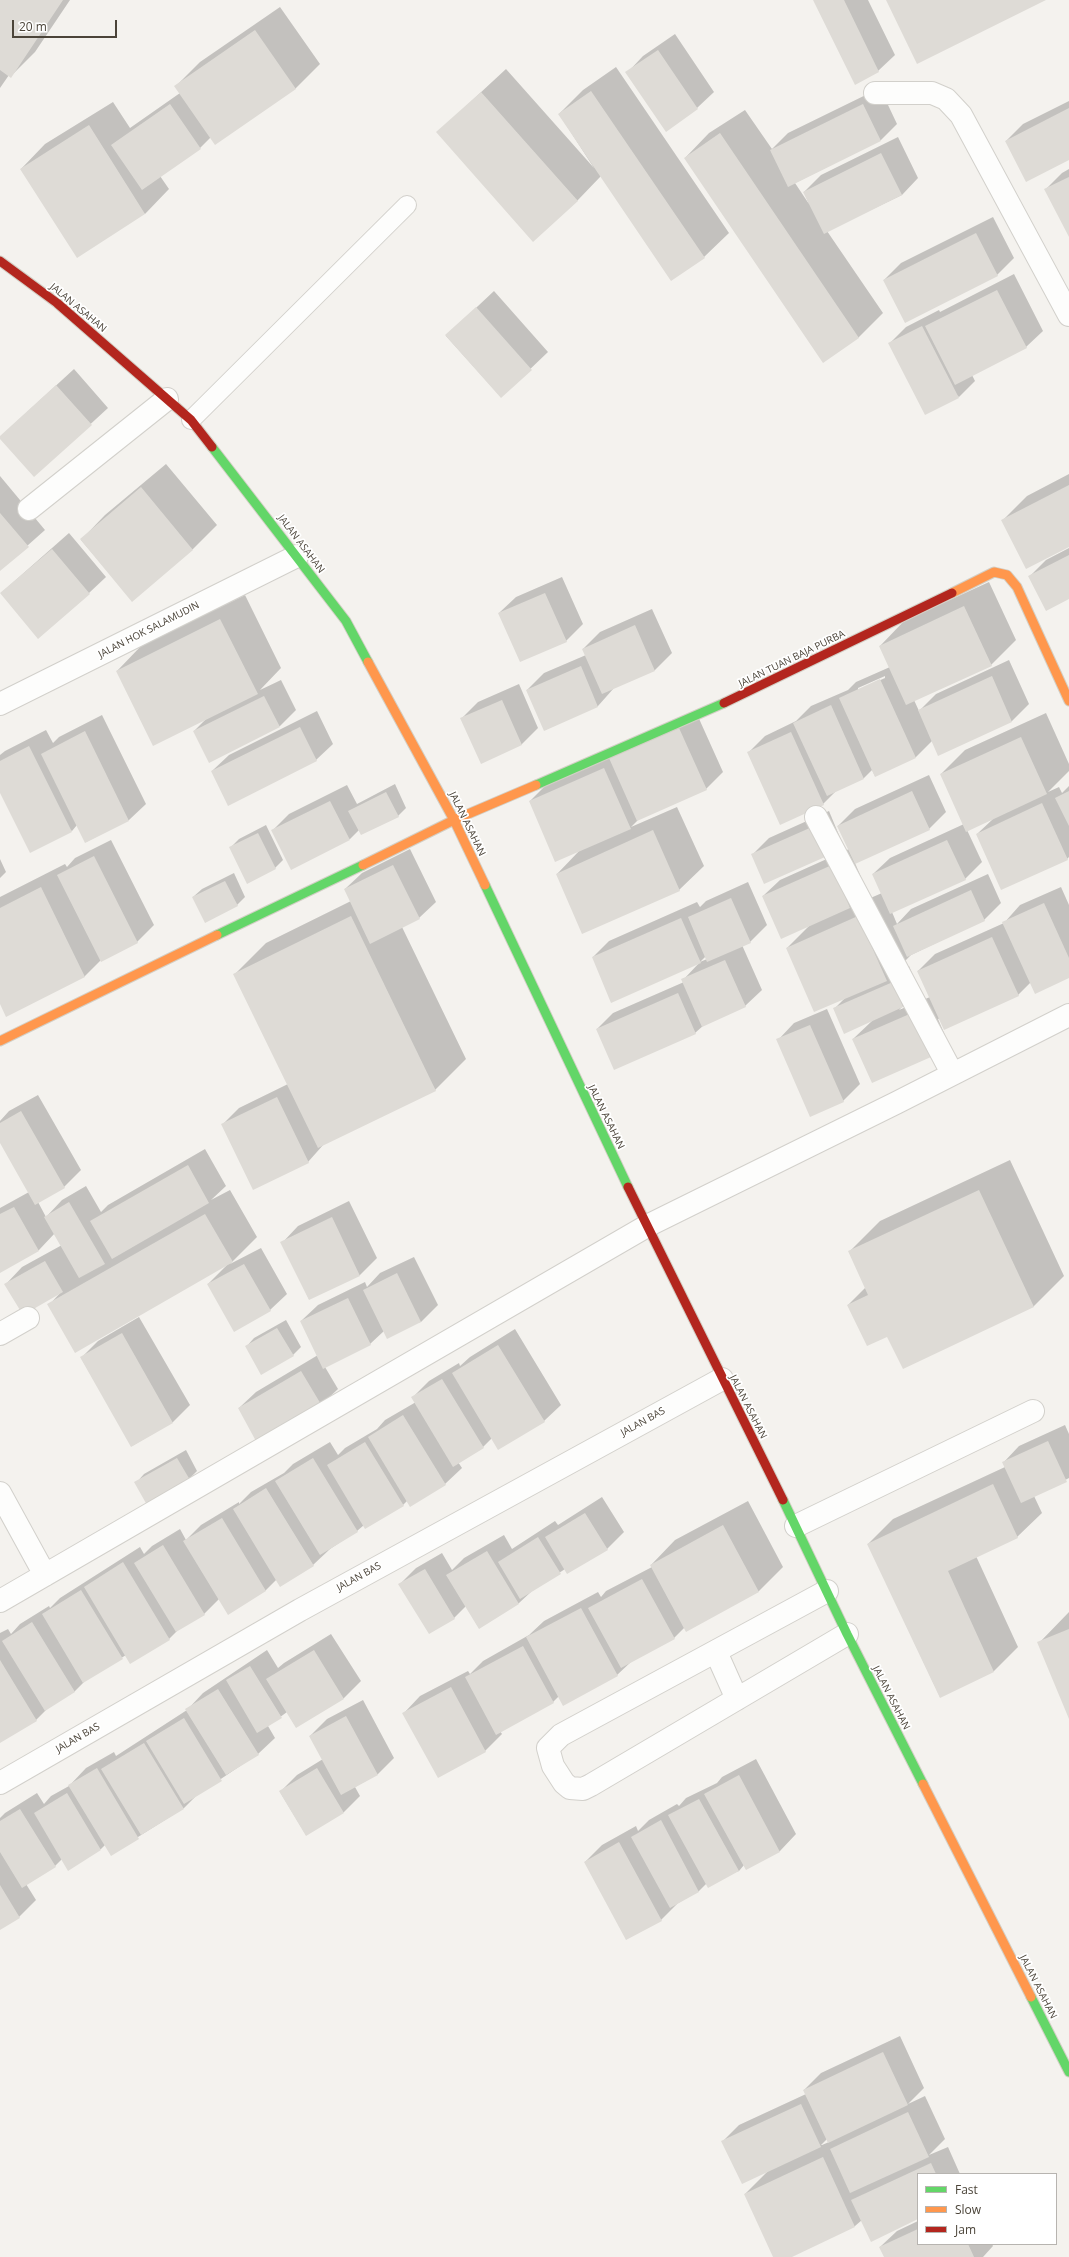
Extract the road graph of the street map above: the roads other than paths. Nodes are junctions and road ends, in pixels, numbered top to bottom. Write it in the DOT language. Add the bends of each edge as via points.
graph roads {
  1 [pos="875,93"];
  2 [pos="407,205"];
  3 [pos="0,261"];
  4 [pos="1069,315"];
  5 [pos="167,399"];
  6 [pos="191,420"];
  7 [pos="29,509"];
  8 [pos="297,556"];
  9 [pos="1069,701"];
  10 [pos="0,704"];
  11 [pos="816,817"];
  12 [pos="454,820"];
  13 [pos="1069,1015"];
  14 [pos="0,1041"];
  15 [pos="952,1073"];
  16 [pos="647,1226"];
  17 [pos="28,1318"];
  18 [pos="0,1334"];
  19 [pos="722,1379"];
  20 [pos="1033,1411"];
  21 [pos="0,1493"];
  22 [pos="796,1526"];
  23 [pos="45,1575"];
  24 [pos="827,1591"];
  25 [pos="0,1601"];
  26 [pos="847,1634"];
  27 [pos="716,1652"];
  28 [pos="737,1699"];
  29 [pos="0,1783"];
  30 [pos="1069,2072"];
  1 -- 4 [label="street" via="932,93 946,99 961,115"];
  2 -- 6 [label="lane"];
  3 -- 5 [label="main road, JALAN ASAHAN" via="57,303"];
  5 -- 6 [label="main road, JALAN ASAHAN"];
  5 -- 7 [label="street"];
  6 -- 8 [label="main road, JALAN ASAHAN"];
  8 -- 10 [label="street, JALAN HOK SALAMUDIN"];
  8 -- 12 [label="main road, JALAN ASAHAN" via="346,621"];
  9 -- 12 [label="main road, JALAN TUAN BAJA PURBA" via="1017,587 1007,575 994,572 732,700"];
  11 -- 15 [label="street"];
  12 -- 14 [label="main road, JALAN TUAN BAJA PURBA"];
  12 -- 16 [label="main road, JALAN ASAHAN"];
  13 -- 15 [label="street"];
  15 -- 16 [label="street"];
  16 -- 19 [label="main road, JALAN ASAHAN"];
  16 -- 23 [label="street"];
  17 -- 18 [label="street"];
  19 -- 22 [label="main road, JALAN ASAHAN"];
  19 -- 29 [label="street, JALAN BAS" via="300,1610"];
  20 -- 22 [label="street"];
  21 -- 23 [label="street"];
  22 -- 24 [label="main road, JALAN ASAHAN"];
  23 -- 25 [label="street"];
  24 -- 26 [label="main road, JALAN ASAHAN"];
  24 -- 27 [label="street"];
  26 -- 28 [label="street"];
  26 -- 30 [label="main road, JALAN ASAHAN"];
  27 -- 28 [label="street"];
  27 -- 28 [label="street" via="552,1741 548,1748 553,1766 570,1788 583,1789"];
}
